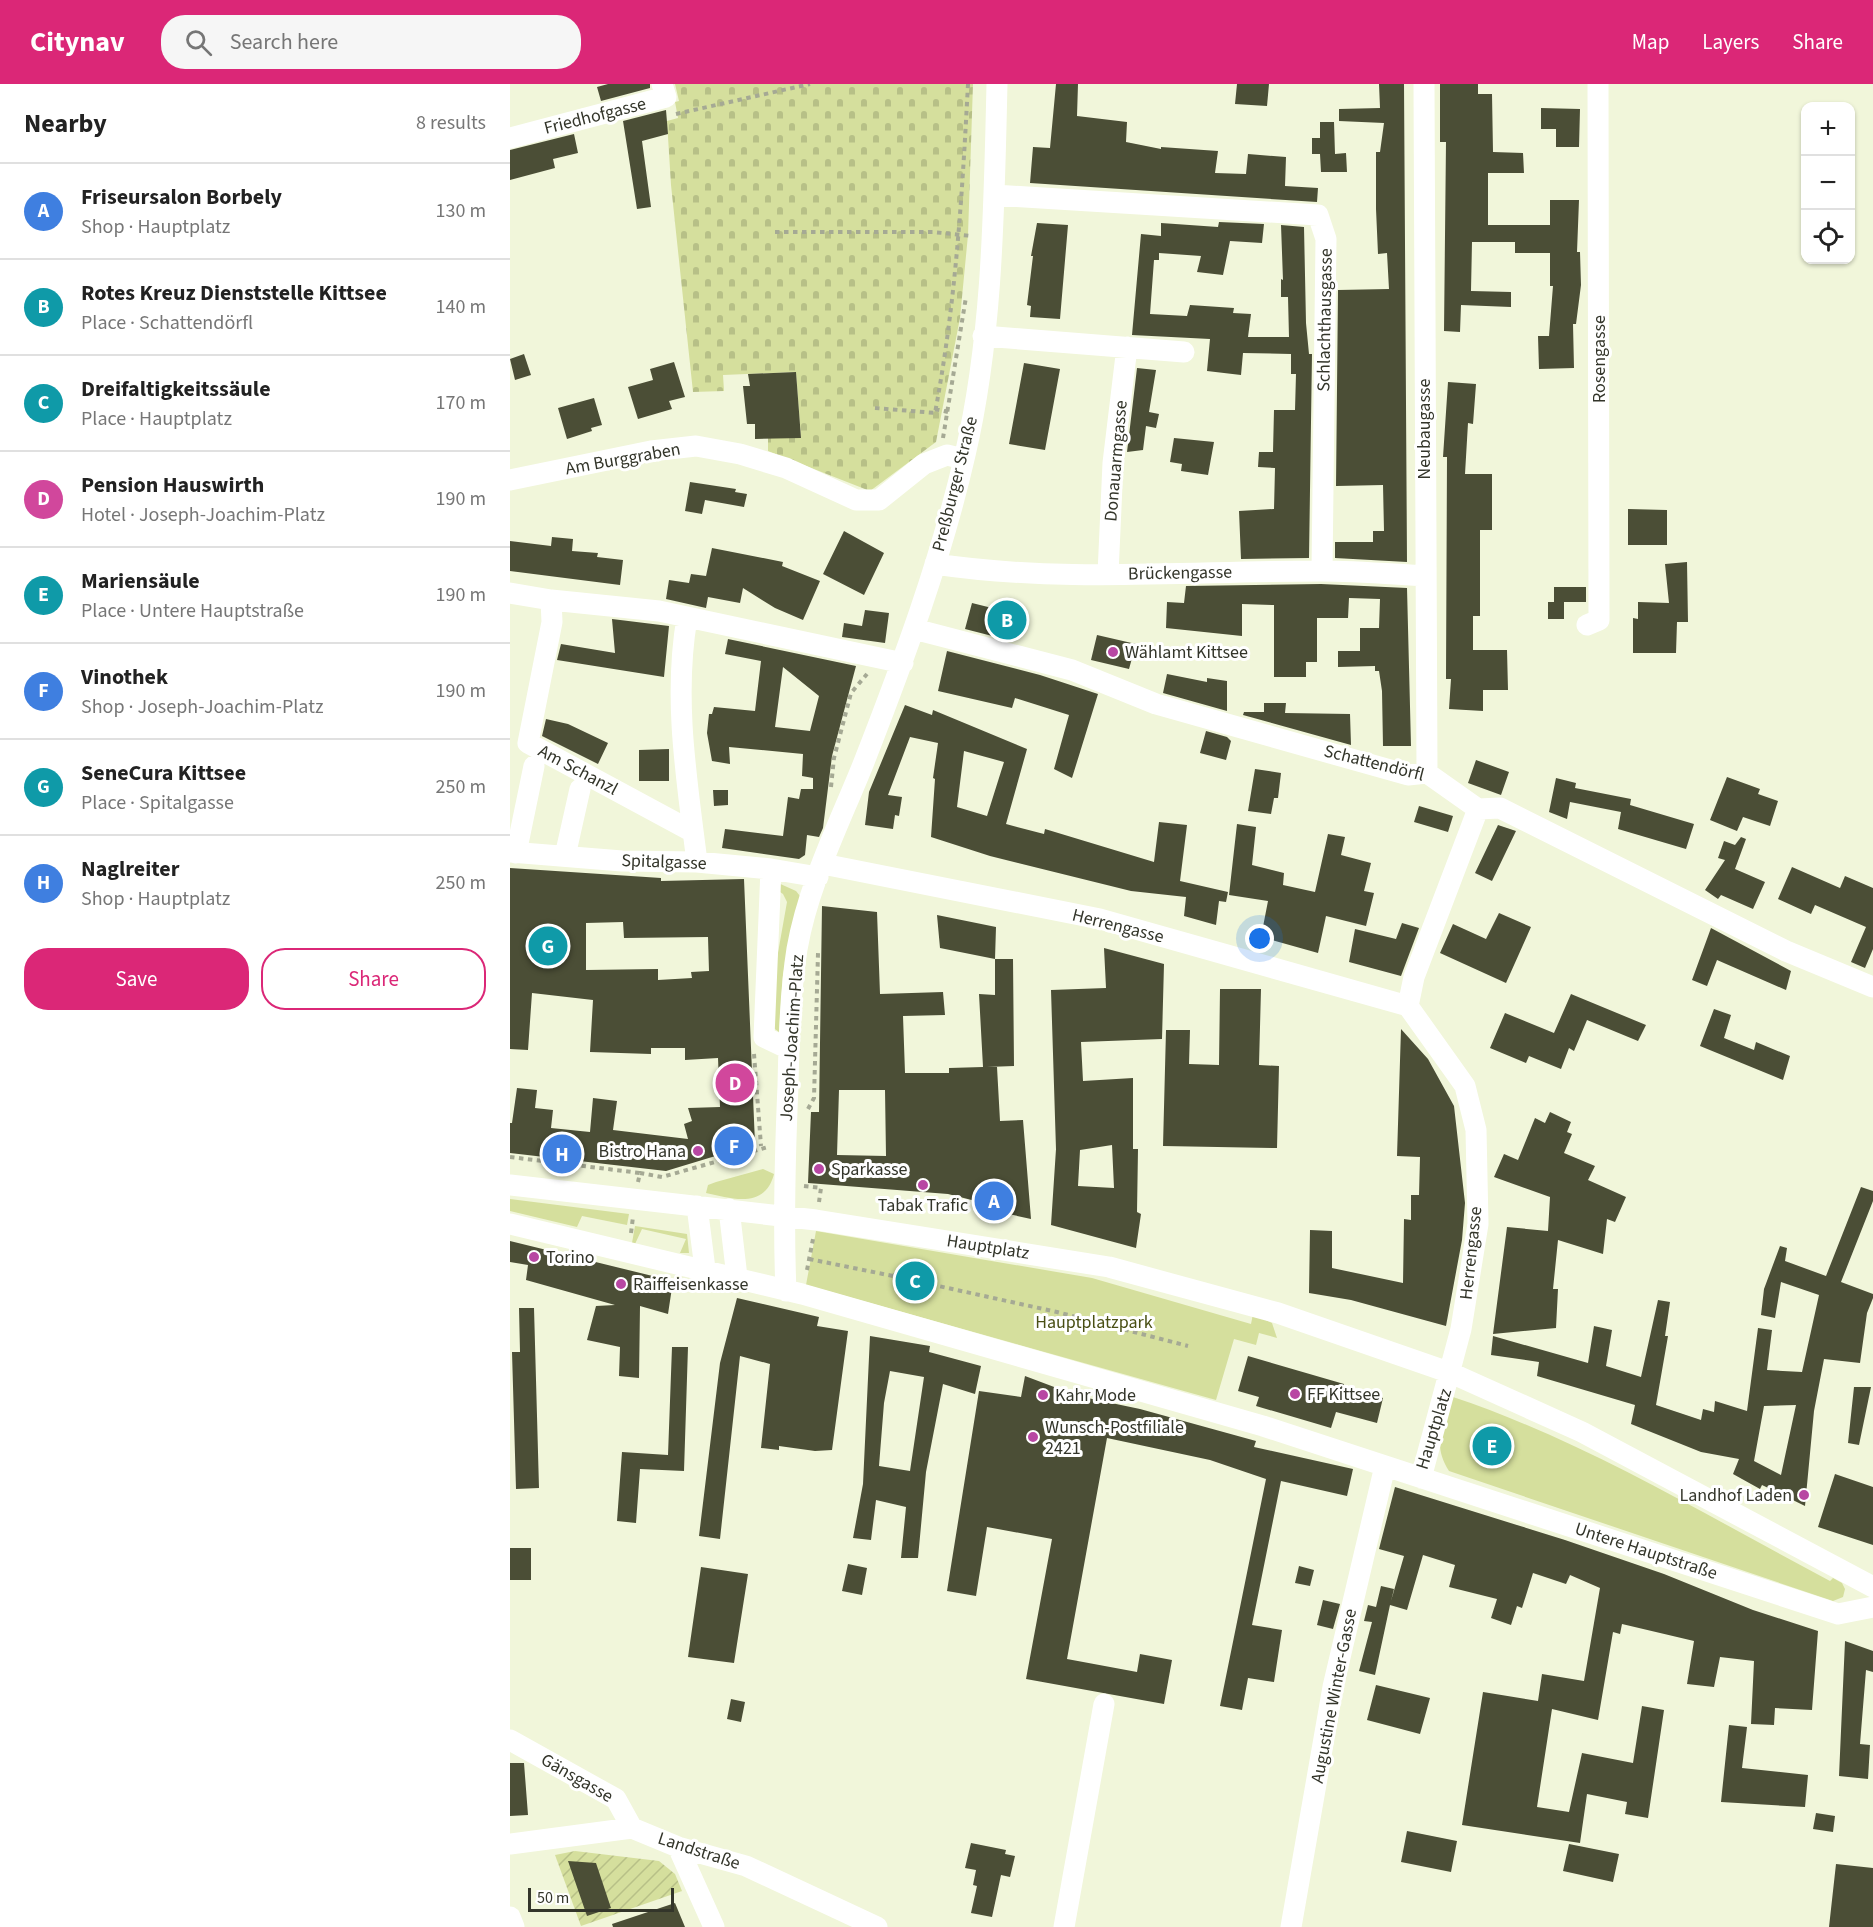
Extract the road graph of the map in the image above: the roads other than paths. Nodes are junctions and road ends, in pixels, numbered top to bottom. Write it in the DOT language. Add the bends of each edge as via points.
graph roads {
  1 [pos="997,84"];
  2 [pos="1424,84"];
  3 [pos="1598,84"];
  4 [pos="664,91"];
  5 [pos="510,138"];
  6 [pos="994,195"];
  7 [pos="983,336"];
  8 [pos="1127,347"];
  9 [pos="1184,352"];
  10 [pos="964,459"];
  11 [pos="510,480"];
  12 [pos="935,564"];
  13 [pos="1322,571"];
  14 [pos="1108,574"];
  15 [pos="1425,576"];
  16 [pos="510,593"];
  17 [pos="550,600"];
  18 [pos="687,618"];
  19 [pos="1587,625"];
  20 [pos="914,629"];
  21 [pos="903,663"];
  22 [pos="534,766"];
  23 [pos="1426,773"];
  24 [pos="580,789"];
  25 [pos="1478,809"];
  26 [pos="693,832"];
  27 [pos="513,852"];
  28 [pos="565,856"];
  29 [pos="697,862"];
  30 [pos="771,868"];
  31 [pos="820,871"];
  32 [pos="1873,987"];
  33 [pos="1408,1006"];
  34 [pos="789,1049"];
  35 [pos="510,1185"];
  36 [pos="697,1206"];
  37 [pos="729,1209"];
  38 [pos="783,1216"];
  39 [pos="510,1224"];
  40 [pos="705,1269"];
  41 [pos="737,1277"];
  42 [pos="794,1292"];
  43 [pos="1451,1373"];
  44 [pos="1384,1466"];
  45 [pos="1421,1478"];
  46 [pos="1873,1587"];
  47 [pos="1873,1607"];
  48 [pos="1104,1704"];
  49 [pos="510,1740"];
  50 [pos="632,1828"];
  51 [pos="510,1844"];
  52 [pos="678,1846"];
  53 [pos="510,1917"];
  54 [pos="514,1927"];
  55 [pos="714,1927"];
  56 [pos="877,1927"];
  57 [pos="1064,1927"];
  58 [pos="1291,1927"];
  1 -- 6 [label="street, Preßburger Straße"];
  2 -- 15 [label="street, Neubaugasse"];
  3 -- 19 [label="street, Rosengasse" via="1599,620"];
  4 -- 5 [label="street, Friedhofgasse"];
  6 -- 7 [label="street, Preßburger Straße"];
  6 -- 13 [label="street, Schlachthausgasse" via="1318,215 1326,239"];
  7 -- 8 [label="street"];
  7 -- 10 [label="street, Preßburger Straße"];
  8 -- 9 [label="street"];
  8 -- 14 [label="street, Donauarmgasse" via="1113,463"];
  10 -- 11 [label="street, Am Burggraben" via="947,455 924,464 879,500 856,500 786,468 696,446 651,451"];
  10 -- 12 [label="street, Preßburger Straße"];
  12 -- 14 [label="street, Brückengasse" via="971,570"];
  12 -- 20 [label="street, Preßburger Straße"];
  13 -- 14 [label="street, Brückengasse"];
  13 -- 15 [label="street, Brückengasse"];
  15 -- 23 [label="street, Neubaugasse"];
  16 -- 17 [label="street"];
  17 -- 18 [label="street" via="659,611"];
  17 -- 26 [label="street, Am Schanzl" via="552,622 528,743"];
  18 -- 21 [label="street"];
  18 -- 26 [label="street" via="679,698"];
  20 -- 21 [label="street, Preßburger Straße"];
  20 -- 23 [label="street, Schattendörfl" via="1072,670 1156,704 1408,775"];
  21 -- 31 [label="street, Preßburger Straße"];
  22 -- 27 [label="street"];
  23 -- 25 [label="street, Schattendörfl"];
  24 -- 28 [label="street"];
  25 -- 32 [label="street, Schattendörfl" via="1500,808 1786,951"];
  25 -- 33 [label="street" via="1414,977"];
  26 -- 29 [label="street"];
  27 -- 28 [label="street, Spitalgasse"];
  28 -- 29 [label="street, Spitalgasse"];
  29 -- 30 [label="street, Spitalgasse"];
  30 -- 31 [label="street, Spitalgasse"];
  30 -- 34 [label="street" via="764,1037"];
  31 -- 33 [label="street, Herrengasse" via="1100,919"];
  31 -- 34 [label="street, Joseph-Joachim-Platz" via="797,949"];
  33 -- 43 [label="street, Herrengasse" via="1465,1086 1476,1130 1478,1224"];
  34 -- 38 [label="street, Joseph-Joachim-Platz"];
  35 -- 36 [label="street, Hauptplatz"];
  36 -- 37 [label="street, Hauptplatz"];
  36 -- 40 [label="street"];
  37 -- 38 [label="street, Hauptplatz"];
  37 -- 41 [label="street"];
  38 -- 42 [label="street"];
  38 -- 43 [label="street, Hauptplatz" via="1109,1267 1278,1313"];
  39 -- 40 [label="street, Hauptplatz"];
  40 -- 41 [label="street, Hauptplatz"];
  41 -- 42 [label="street, Hauptplatz"];
  42 -- 44 [label="street, Hauptplatz" via="1263,1426"];
  43 -- 45 [label="street, Hauptplatz"];
  43 -- 46 [label="street" via="1582,1432"];
  44 -- 45 [label="street, Hauptplatz"];
  44 -- 58 [label="street, Augustine Winter-Gasse" via="1333,1687"];
  45 -- 47 [label="street, Untere Hauptstraße" via="1838,1614"];
  48 -- 57 [label="street"];
  49 -- 50 [label="street, Gänsgasse" via="616,1799"];
  50 -- 51 [label="street, Landstraße"];
  50 -- 52 [label="street, Landstraße"];
  52 -- 55 [label="street"];
  52 -- 56 [label="street, Landstraße" via="746,1866"];
  53 -- 54 [label="street"];
}
